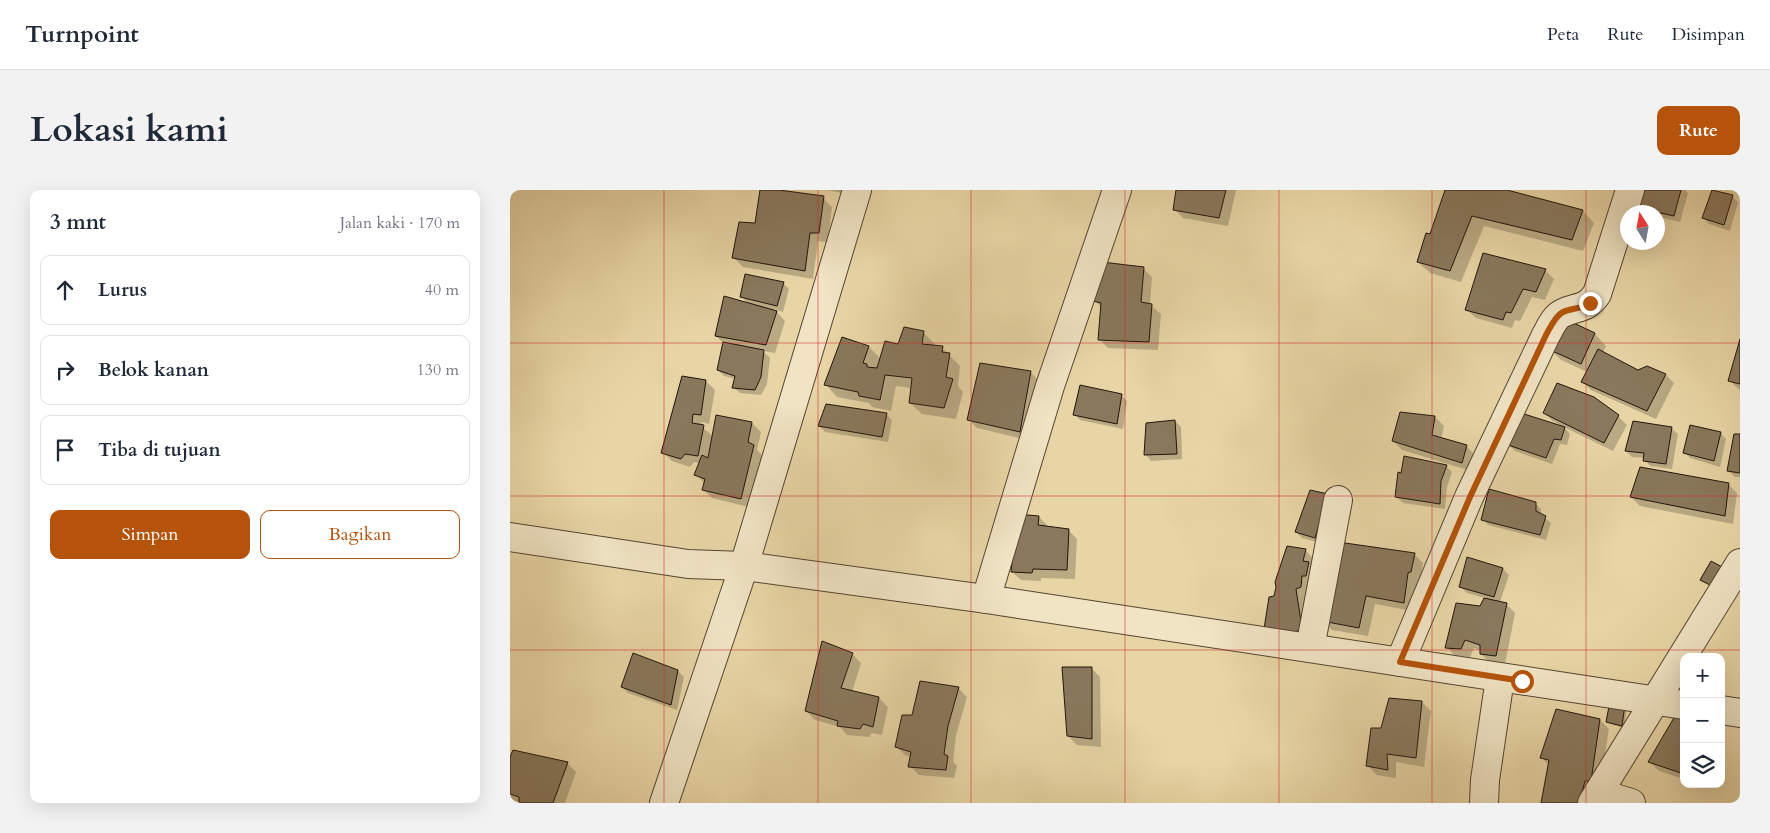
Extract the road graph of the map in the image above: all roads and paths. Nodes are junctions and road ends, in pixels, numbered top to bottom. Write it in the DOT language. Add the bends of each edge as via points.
graph roads {
  1 [pos="857,190"];
  2 [pos="1117,190"];
  3 [pos="1630,190"];
  4 [pos="1338,500"];
  5 [pos="510,537"];
  6 [pos="1740,563"];
  7 [pos="744,566"];
  8 [pos="986,599"];
  9 [pos="1310,648"];
  10 [pos="1400,662"];
  11 [pos="1500,678"];
  12 [pos="1654,701"];
  13 [pos="1680,704"];
  14 [pos="1725,711"];
  15 [pos="1740,713"];
  16 [pos="1595,798"];
  17 [pos="664,803"];
  18 [pos="1484,803"];
  19 [pos="1631,803"];
  1 -- 7 [label="street"];
  2 -- 8 [label="street" via="1050,386"];
  3 -- 10 [label="street" via="1597,294 1585,306 1557,317 1546,335 1470,497"];
  4 -- 9 [label="street"];
  5 -- 7 [label="street" via="688,564"];
  6 -- 12 [label="street"];
  7 -- 8 [label="street"];
  7 -- 17 [label="street"];
  8 -- 9 [label="street"];
  9 -- 10 [label="street"];
  10 -- 11 [label="street"];
  11 -- 12 [label="street"];
  11 -- 18 [label="street"];
  12 -- 13 [label="street"];
  12 -- 16 [label="street"];
  14 -- 15 [label="street"];
  16 -- 19 [label="street"];
}
